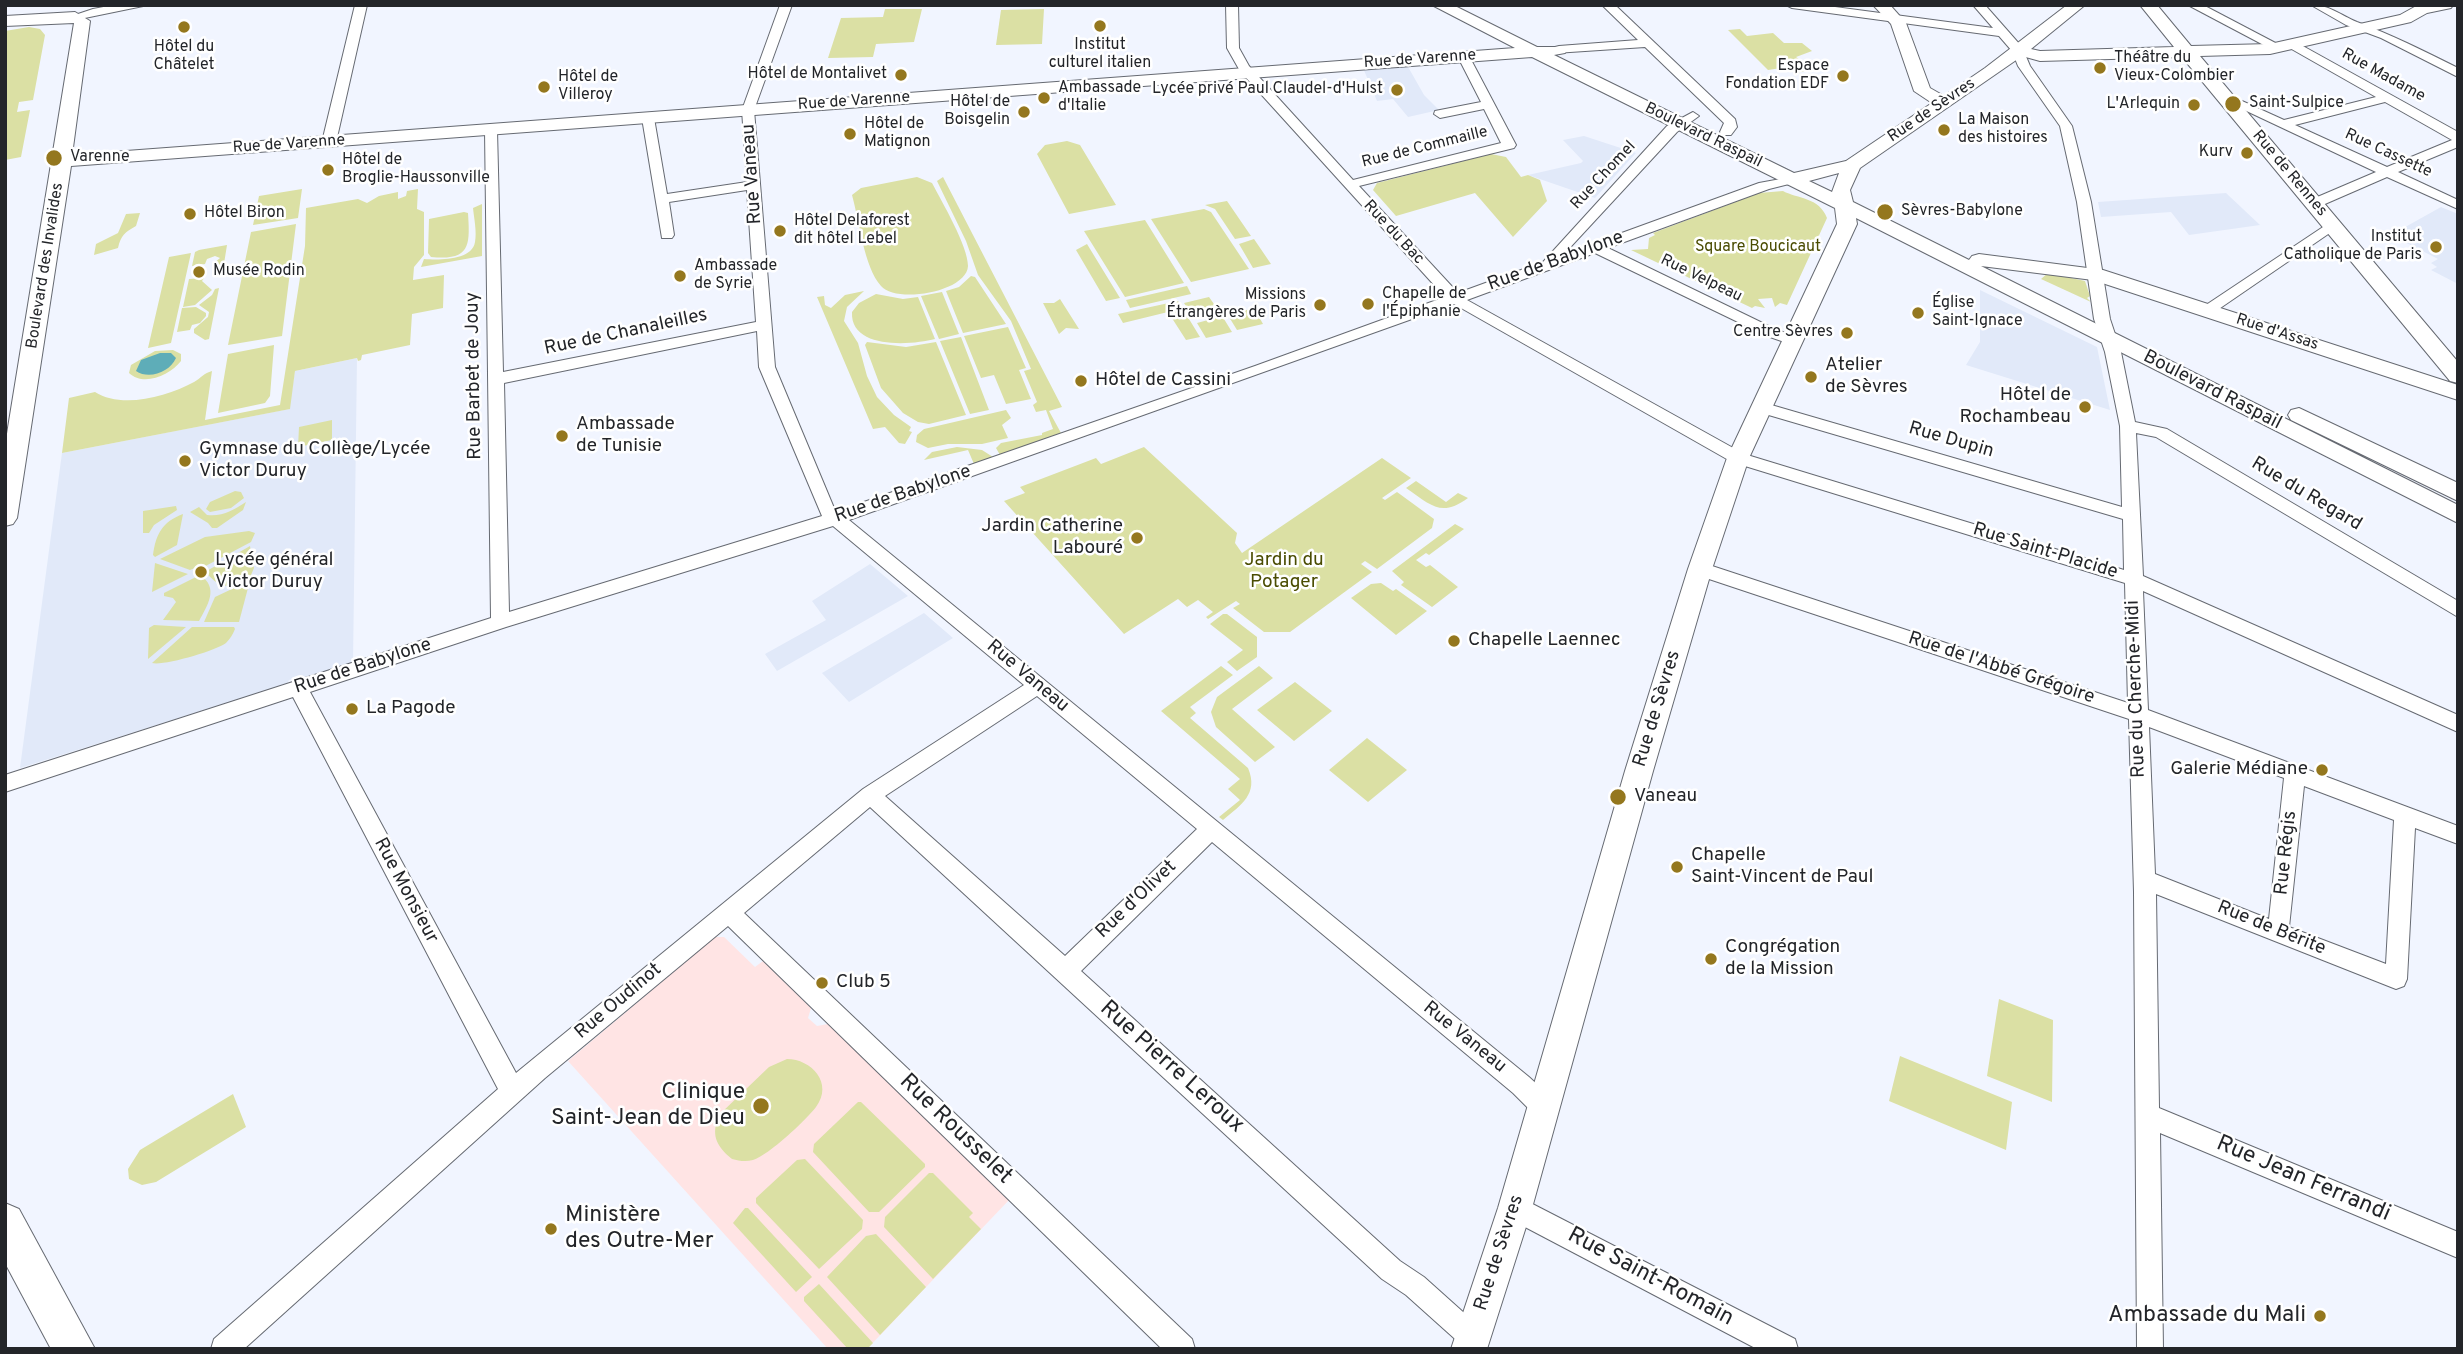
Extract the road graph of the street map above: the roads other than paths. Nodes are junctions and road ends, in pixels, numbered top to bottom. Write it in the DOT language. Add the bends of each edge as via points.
graph roads {
  1 [pos="142,5"];
  2 [pos="361,5"];
  3 [pos="786,5"];
  4 [pos="1232,5"];
  5 [pos="1440,5"];
  6 [pos="1469,5"];
  7 [pos="1608,5"];
  8 [pos="1792,5"];
  9 [pos="1979,5"];
  10 [pos="2077,5"];
  11 [pos="2148,5"];
  12 [pos="2194,5"];
  13 [pos="2318,5"];
  14 [pos="2434,6"];
  15 [pos="80,11"];
  16 [pos="1887,11"];
  17 [pos="2404,19"];
  18 [pos="5,21"];
  19 [pos="2365,28"];
  20 [pos="2004,33"];
  21 [pos="2385,35"];
  22 [pos="1646,43"];
  23 [pos="2286,46"];
  24 [pos="2020,48"];
  25 [pos="1559,50"];
  26 [pos="1534,52"];
  27 [pos="2187,54"];
  28 [pos="1464,57"];
  29 [pos="1248,72"];
  30 [pos="2458,73"];
  31 [pos="1030,89"];
  32 [pos="2385,98"];
  33 [pos="2227,99"];
  34 [pos="876,101"];
  35 [pos="1944,103"];
  36 [pos="1489,104"];
  37 [pos="748,110"];
  38 [pos="1440,114"];
  39 [pos="648,118"];
  40 [pos="1686,120"];
  41 [pos="2282,125"];
  42 [pos="491,130"];
  43 [pos="1726,132"];
  44 [pos="2458,140"];
  45 [pos="329,142"];
  46 [pos="62,161"];
  47 [pos="1852,165"];
  48 [pos="2385,172"];
  49 [pos="1801,177"];
  50 [pos="1349,185"];
  51 [pos="753,186"];
  52 [pos="1842,197"];
  53 [pos="662,199"];
  54 [pos="2313,204"];
  55 [pos="2458,205"];
  56 [pos="2332,225"];
  57 [pos="667,235"];
  58 [pos="1595,247"];
  59 [pos="1973,263"];
  60 [pos="1545,266"];
  61 [pos="2096,274"];
  62 [pos="1455,299"];
  63 [pos="2208,310"];
  64 [pos="764,325"];
  65 [pos="2105,329"];
  66 [pos="1793,340"];
  67 [pos="2458,376"];
  68 [pos="496,379"];
  69 [pos="2458,393"];
  70 [pos="1761,407"];
  71 [pos="2128,426"];
  72 [pos="10,457"];
  73 [pos="1738,458"];
  74 [pos="2458,493"];
  75 [pos="2130,515"];
  76 [pos="2458,515"];
  77 [pos="5,518"];
  78 [pos="834,519"];
  79 [pos="1700,569"];
  80 [pos="2133,579"];
  81 [pos="2458,610"];
  82 [pos="500,622"];
  83 [pos="1038,685"];
  84 [pos="299,688"];
  85 [pos="2139,715"];
  86 [pos="2458,723"];
  87 [pos="2295,774"];
  88 [pos="5,784"];
  89 [pos="870,795"];
  90 [pos="2405,816"];
  91 [pos="1210,830"];
  92 [pos="2458,835"];
  93 [pos="2145,880"];
  94 [pos="728,912"];
  95 [pos="2276,931"];
  96 [pos="1065,971"];
  97 [pos="513,1092"];
  98 [pos="1544,1107"];
  99 [pos="2149,1116"];
  100 [pos="1515,1208"];
  101 [pos="5,1223"];
  102 [pos="2458,1245"];
  103 [pos="1471,1343"];
  104 [pos="75,1349"];
  105 [pos="224,1349"];
  106 [pos="1182,1349"];
  107 [pos="1784,1349"];
  108 [pos="2150,1349"];
  1 -- 15 [label="street"];
  2 -- 45 [label="street"];
  3 -- 37 [label="street"];
  4 -- 29 [label="street, Rue du Bac" via="1233,48"];
  5 -- 26 [label="main road, Boulevard Raspail"];
  6 -- 25 [label="main road, Boulevard Raspail"];
  7 -- 22 [label="street"];
  8 -- 16 [label="street"];
  9 -- 20 [label="street, Rue du Cherche-Midi"];
  10 -- 24 [label="main road"];
  11 -- 27 [label="main road, Rue de Rennes"];
  12 -- 23 [label="street, Rue Madame"];
  13 -- 19 [label="street"];
  14 -- 17 [label="street"];
  15 -- 18 [label="main road"];
  15 -- 46 [label="main road, Boulevard des Invalides"];
  16 -- 20 [label="street"];
  16 -- 35 [label="main road" via="1898,23 1923,90"];
  17 -- 19 [label="street"];
  17 -- 21 [label="street"];
  19 -- 21 [label="street"];
  19 -- 23 [label="main road"];
  20 -- 24 [label="street, Rue du Cherche-Midi"];
  21 -- 30 [label="street"];
  22 -- 25 [label="street, Rue de Varenne"];
  22 -- 43 [label="street" via="1730,121"];
  23 -- 27 [label="main road"];
  23 -- 32 [label="street, Rue Madame"];
  24 -- 27 [label="main road" via="2040,56"];
  24 -- 35 [label="street, Rue de Sèvres"];
  24 -- 61 [label="street, Rue du Cherche-Midi" via="2024,66 2066,126"];
  25 -- 26 [label="main road, Rue de Varenne"];
  25 -- 40 [label="main road, Boulevard Raspail"];
  26 -- 28 [label="main road, Rue de Varenne"];
  26 -- 40 [label="main road, Boulevard Raspail"];
  27 -- 33 [label="main road, Rue de Rennes"];
  28 -- 29 [label="main road, Rue de Varenne"];
  28 -- 36 [label="street"];
  29 -- 31 [label="street, Rue de Varenne"];
  29 -- 50 [label="street, Rue du Bac"];
  31 -- 34 [label="main road, Rue de Varenne"];
  32 -- 41 [label="street"];
  32 -- 44 [label="street, Rue Madame"];
  33 -- 41 [label="street, Rue Cassette"];
  33 -- 54 [label="main road, Rue de Rennes"];
  34 -- 37 [label="street, Rue de Varenne"];
  35 -- 47 [label="main road, Rue de Sèvres"];
  36 -- 38 [label="street"];
  36 -- 50 [label="street, Rue de Commaille" via="1509,145"];
  37 -- 39 [label="main road, Rue de Varenne"];
  37 -- 51 [label="street, Rue Vaneau"];
  39 -- 42 [label="main road, Rue de Varenne"];
  39 -- 53 [label="street"];
  40 -- 43 [label="main road, Boulevard Raspail"];
  40 -- 49 [label="main road, Boulevard Raspail"];
  40 -- 60 [label="street, Rue Chomel"];
  41 -- 48 [label="street, Rue Cassette"];
  42 -- 45 [label="main road, Rue de Varenne"];
  42 -- 68 [label="street, Rue Barbet de Jouy"];
  43 -- 49 [label="main road, Boulevard Raspail"];
  44 -- 48 [label="street"];
  45 -- 46 [label="main road, Rue de Varenne"];
  46 -- 72 [label="main road, Boulevard des Invalides"];
  47 -- 49 [label="main road, Rue de Sèvres"];
  47 -- 52 [label="main road, Rue de Sèvres"];
  48 -- 54 [label="street"];
  48 -- 55 [label="street, Rue Cassette"];
  49 -- 52 [label="main road, Boulevard Raspail"];
  49 -- 58 [label="street, Rue de Babylone"];
  50 -- 62 [label="street, Rue du Bac"];
  51 -- 53 [label="street"];
  51 -- 64 [label="street, Rue Vaneau"];
  52 -- 59 [label="main road, Boulevard Raspail"];
  52 -- 66 [label="main road, Rue de Sèvres" via="1847,224"];
  53 -- 57 [label="street"];
  54 -- 56 [label="main road, Rue de Rennes"];
  56 -- 63 [label="street"];
  56 -- 67 [label="main road, Rue de Rennes"];
  58 -- 60 [label="street, Rue de Babylone"];
  58 -- 66 [label="street, Rue Velpeau"];
  59 -- 61 [label="main road, Rue d'Assas"];
  59 -- 65 [label="main road, Boulevard Raspail"];
  60 -- 62 [label="street, Rue de Babylone"];
  61 -- 63 [label="main road, Rue d'Assas"];
  61 -- 65 [label="street, Rue du Cherche-Midi"];
  62 -- 73 [label="street, Rue du Bac"];
  62 -- 78 [label="street, Rue de Babylone"];
  63 -- 69 [label="main road, Rue d'Assas"];
  64 -- 68 [label="street, Rue de Chanaleilles"];
  64 -- 78 [label="street, Rue Vaneau" via="767,368"];
  65 -- 71 [label="street, Rue du Cherche-Midi"];
  65 -- 74 [label="main road, Boulevard Raspail"];
  65 -- 76 [label="main road, Boulevard Raspail"];
  66 -- 70 [label="main road, Rue de Sèvres"];
  68 -- 82 [label="street, Rue Barbet de Jouy"];
  70 -- 73 [label="main road, Rue de Sèvres"];
  70 -- 75 [label="street, Rue Dupin"];
  71 -- 75 [label="street, Rue du Cherche-Midi"];
  71 -- 81 [label="street, Rue du Regard" via="2161,433"];
  72 -- 77 [label="main road, Boulevard des Invalides"];
  73 -- 79 [label="main road, Rue de Sèvres"];
  73 -- 80 [label="street, Rue Saint-Placide"];
  75 -- 80 [label="street, Rue du Cherche-Midi"];
  78 -- 82 [label="street, Rue de Babylone"];
  78 -- 83 [label="street, Rue Vaneau"];
  79 -- 85 [label="street, Rue de l'Abbé Grégoire"];
  79 -- 98 [label="main road, Rue de Sèvres"];
  80 -- 85 [label="street, Rue du Cherche-Midi"];
  80 -- 86 [label="street, Rue Saint-Placide"];
  82 -- 84 [label="street, Rue de Babylone"];
  83 -- 89 [label="street, Rue Oudinot"];
  83 -- 91 [label="street, Rue Vaneau"];
  84 -- 88 [label="street, Rue de Babylone"];
  84 -- 97 [label="street, Rue Monsieur"];
  85 -- 87 [label="street, Rue de l'Abbé Grégoire"];
  85 -- 93 [label="street, Rue du Cherche-Midi"];
  87 -- 90 [label="street, Rue de l'Abbé Grégoire"];
  87 -- 95 [label="street, Rue Régis"];
  89 -- 94 [label="street, Rue Oudinot"];
  89 -- 96 [label="street, Rue Pierre Leroux"];
  90 -- 92 [label="street, Rue de l'Abbé Grégoire"];
  90 -- 95 [label="street, Rue de Bérite" via="2396,979"];
  91 -- 96 [label="street, Rue d'Olivet"];
  91 -- 98 [label="street, Rue Vaneau"];
  93 -- 95 [label="street, Rue de Bérite"];
  93 -- 99 [label="street, Rue du Cherche-Midi"];
  94 -- 97 [label="street, Rue Oudinot"];
  94 -- 106 [label="street, Rue Rousselet"];
  96 -- 103 [label="street, Rue Pierre Leroux" via="1391,1270 1415,1286"];
  97 -- 105 [label="street, Rue Oudinot"];
  98 -- 100 [label="main road, Rue de Sèvres"];
  99 -- 102 [label="street, Rue Jean Ferrandi"];
  99 -- 108 [label="street, Rue du Cherche-Midi"];
  100 -- 103 [label="main road, Rue de Sèvres"];
  100 -- 107 [label="street, Rue Saint-Romain"];
  101 -- 104 [label="main road"];
}
